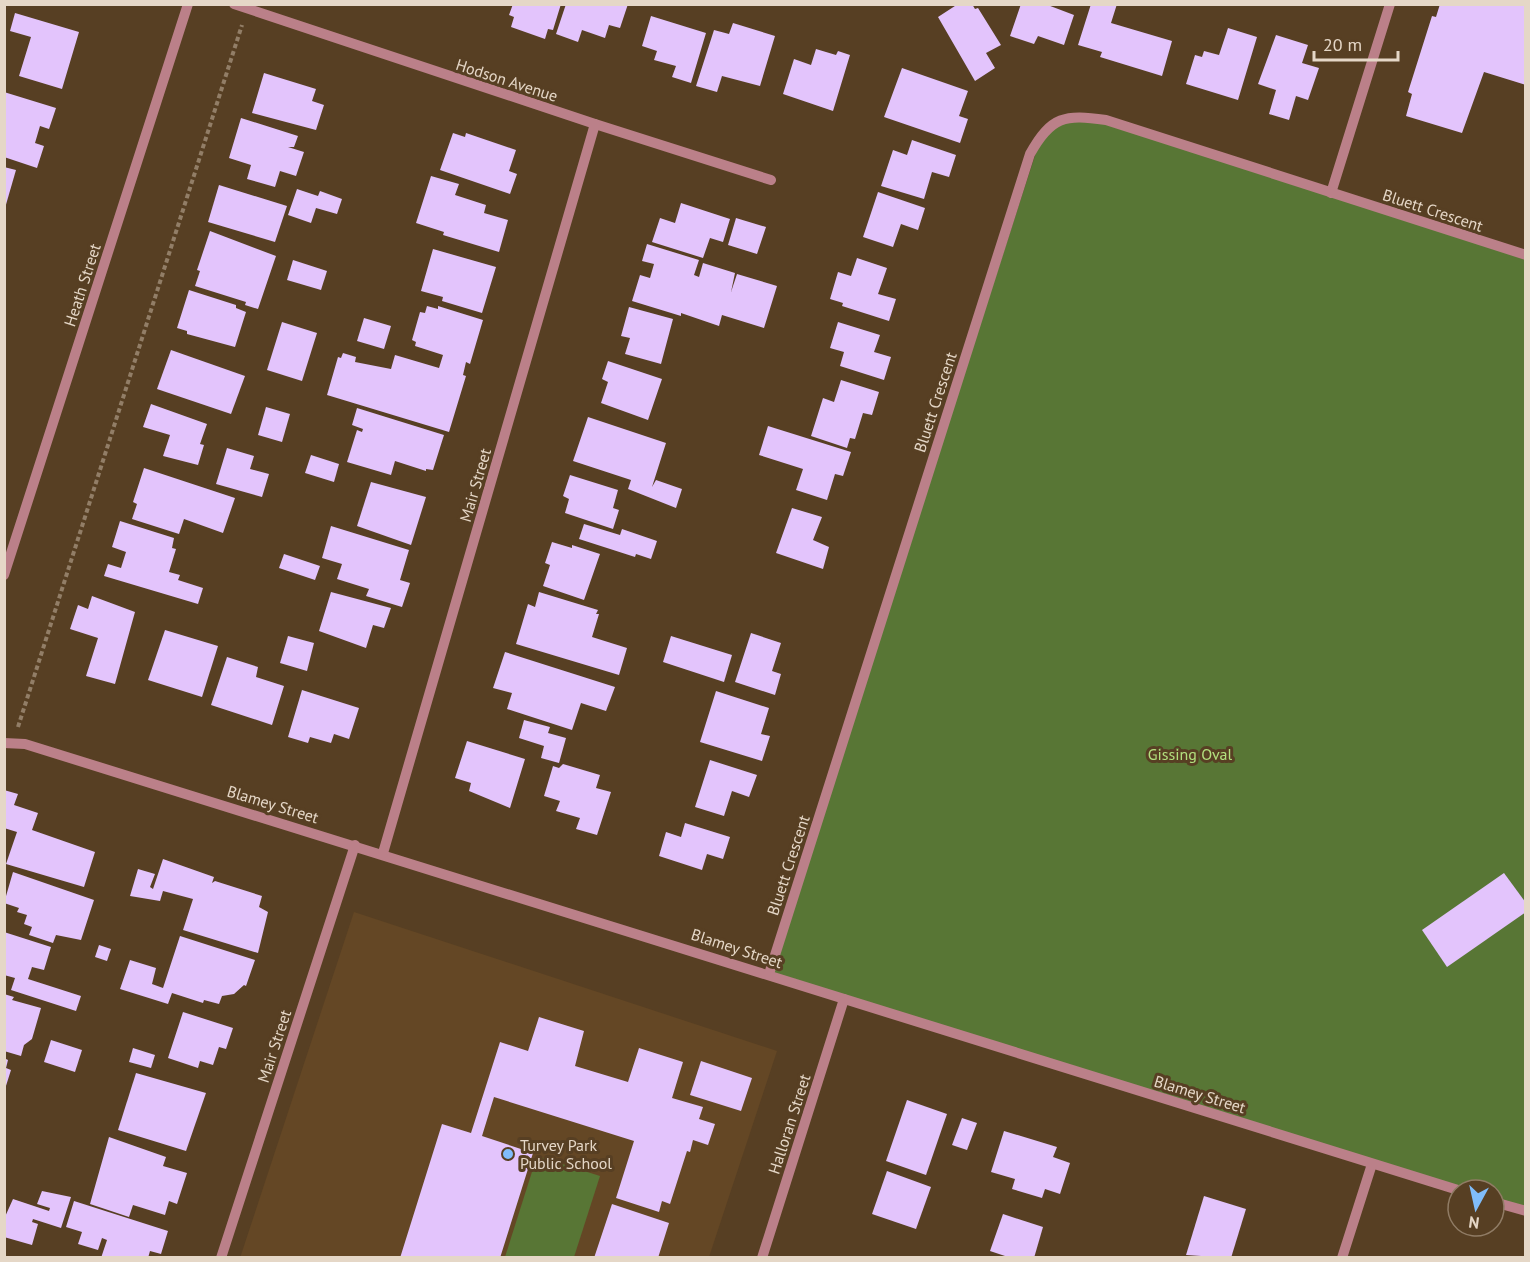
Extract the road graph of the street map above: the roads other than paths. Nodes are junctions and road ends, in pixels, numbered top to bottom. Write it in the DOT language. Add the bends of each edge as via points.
graph roads {
  1 [pos="188,4"];
  2 [pos="234,4"];
  3 [pos="1390,4"];
  4 [pos="594,124"];
  5 [pos="771,180"];
  6 [pos="1331,193"];
  7 [pos="1526,255"];
  8 [pos="4,575"];
  9 [pos="4,742"];
  10 [pos="355,845"];
  11 [pos="383,853"];
  12 [pos="769,974"];
  13 [pos="844,999"];
  14 [pos="1372,1164"];
  15 [pos="1446,1186"];
  16 [pos="1506,1205"];
  17 [pos="1526,1211"];
  18 [pos="221,1257"];
  19 [pos="762,1257"];
  20 [pos="1342,1257"];
  1 -- 8 [label="street, Heath Street"];
  2 -- 4 [label="street, Hodson Avenue"];
  3 -- 6 [label="street"];
  4 -- 5 [label="street, Hodson Avenue"];
  4 -- 11 [label="street, Mair Street"];
  6 -- 7 [label="street, Bluett Crescent"];
  6 -- 12 [label="street, Bluett Crescent" via="1106,120 1079,116 1060,120 1043,131 1030,154"];
  9 -- 10 [label="street, Blamey Street" via="25,744"];
  10 -- 11 [label="street, Blamey Street"];
  10 -- 18 [label="street, Mair Street"];
  11 -- 12 [label="street, Blamey Street"];
  12 -- 13 [label="street, Blamey Street"];
  13 -- 14 [label="street, Blamey Street"];
  13 -- 19 [label="street, Halloran Street"];
  14 -- 15 [label="street, Blamey Street"];
  14 -- 20 [label="street"];
  16 -- 17 [label="street"];
}
